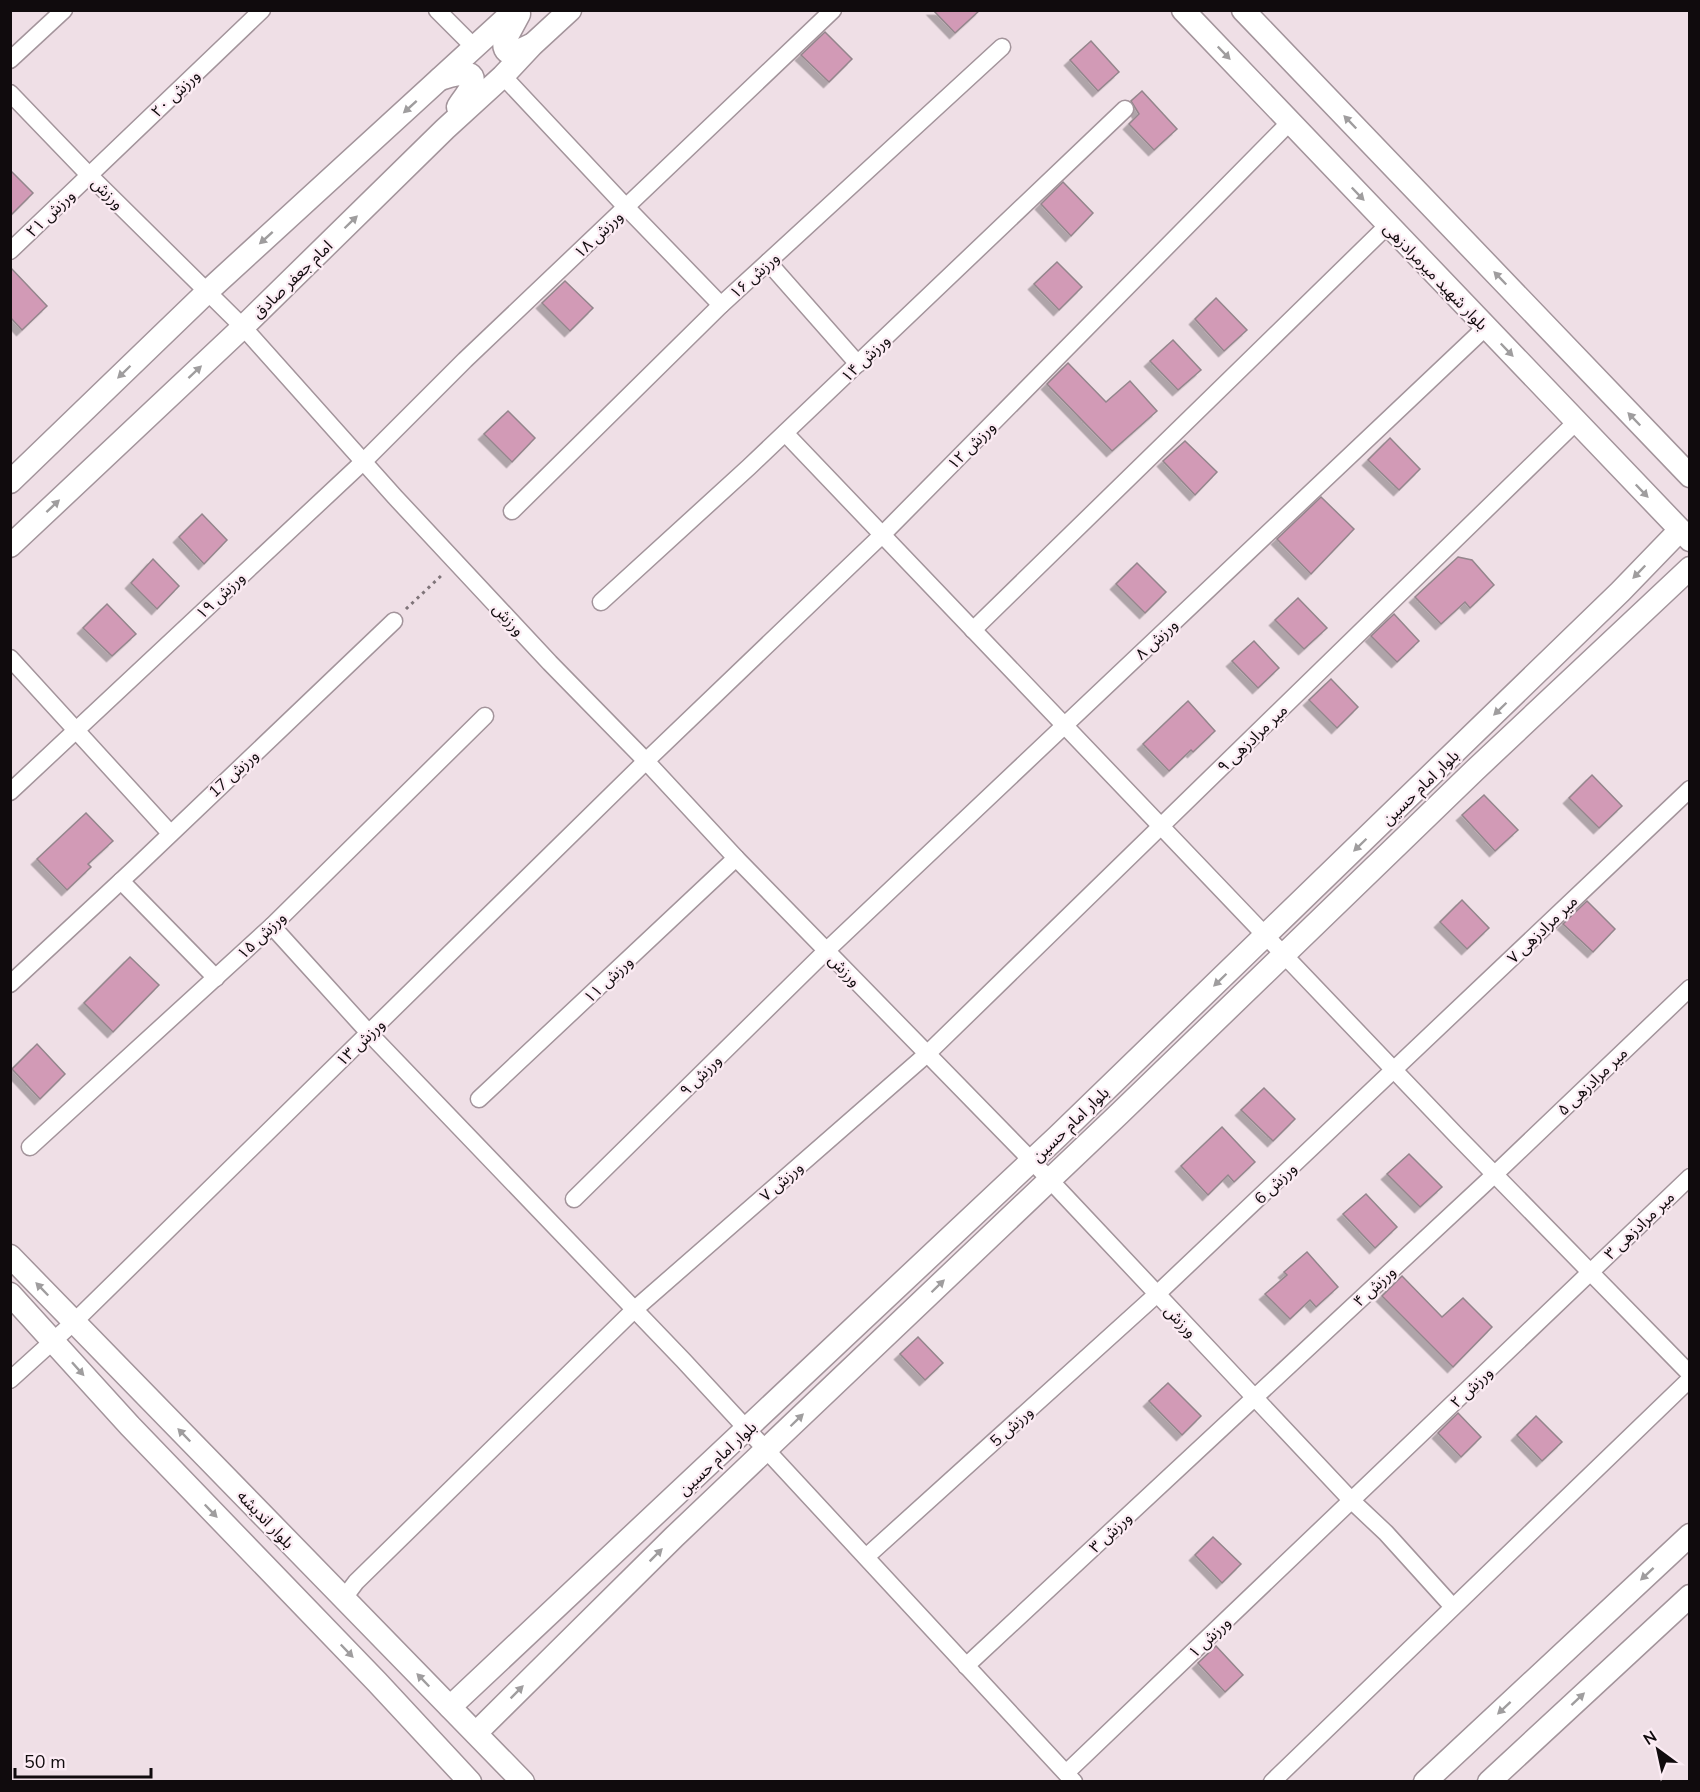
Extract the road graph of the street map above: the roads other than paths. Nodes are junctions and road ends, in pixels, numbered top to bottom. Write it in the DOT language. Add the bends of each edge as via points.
graph roads {
  1 [pos="64,10"];
  2 [pos="262,10"];
  3 [pos="437,10"];
  4 [pos="515,10"];
  5 [pos="521,10"];
  6 [pos="570,10"];
  7 [pos="833,10"];
  8 [pos="1183,10"];
  9 [pos="1243,10"];
  10 [pos="532,45"];
  11 [pos="474,46"];
  12 [pos="1002,46"];
  13 [pos="10,60"];
  14 [pos="503,76"];
  15 [pos="439,80"];
  16 [pos="10,93"];
  17 [pos="1125,109"];
  18 [pos="1290,122"];
  19 [pos="445,129"];
  20 [pos="89,175"];
  21 [pos="626,207"];
  22 [pos="1388,225"];
  23 [pos="10,251"];
  24 [pos="768,262"];
  25 [pos="207,291"];
  26 [pos="721,305"];
  27 [pos="243,327"];
  28 [pos="1486,327"];
  29 [pos="858,364"];
  30 [pos="1576,422"];
  31 [pos="785,433"];
  32 [pos="364,461"];
  33 [pos="1689,476"];
  34 [pos="10,482"];
  35 [pos="512,511"];
  36 [pos="882,535"];
  37 [pos="1684,535"];
  38 [pos="10,546"];
  39 [pos="1689,568"];
  40 [pos="601,602"];
  41 [pos="394,621"];
  42 [pos="973,630"];
  43 [pos="10,658"];
  44 [pos="485,716"];
  45 [pos="1064,726"];
  46 [pos="76,730"];
  47 [pos="646,761"];
  48 [pos="1689,789"];
  49 [pos="10,792"];
  50 [pos="1161,827"];
  51 [pos="170,833"];
  52 [pos="736,858"];
  53 [pos="122,881"];
  54 [pos="272,926"];
  55 [pos="1265,936"];
  56 [pos="827,950"];
  57 [pos="1284,955"];
  58 [pos="216,978"];
  59 [pos="10,984"];
  60 [pos="1689,988"];
  61 [pos="369,1033"];
  62 [pos="927,1054"];
  63 [pos="1394,1070"];
  64 [pos="479,1099"];
  65 [pos="30,1148"];
  66 [pos="1032,1161"];
  67 [pos="1494,1175"];
  68 [pos="1689,1177"];
  69 [pos="1050,1180"];
  70 [pos="574,1199"];
  71 [pos="10,1256"];
  72 [pos="1589,1273"];
  73 [pos="10,1294"];
  74 [pos="1156,1295"];
  75 [pos="635,1309"];
  76 [pos="74,1322"];
  77 [pos="53,1341"];
  78 [pos="1689,1377"];
  79 [pos="10,1380"];
  80 [pos="1254,1398"];
  81 [pos="747,1429"];
  82 [pos="766,1449"];
  83 [pos="1352,1501"];
  84 [pos="1689,1534"];
  85 [pos="866,1557"];
  86 [pos="1689,1596"];
  87 [pos="344,1598"];
  88 [pos="1453,1607"];
  89 [pos="966,1665"];
  90 [pos="450,1707"];
  91 [pos="476,1733"];
  92 [pos="1070,1777"];
  93 [pos="470,1782"];
  94 [pos="523,1782"];
  95 [pos="1272,1782"];
  96 [pos="1425,1782"];
  97 [pos="1489,1782"];
  1 -- 13 [label="street"];
  2 -- 20 [label="street, ورزش ۲۰"];
  3 -- 11 [label="street"];
  4 -- 11 [label="street"];
  5 -- 10 [label="street" via="503,45 512,54"];
  6 -- 10 [label="street, امام جعفر صادق"];
  7 -- 21 [label="street, ورزش ۱۸"];
  8 -- 18 [label="street, بلوار شهید میرمرادزهی, one-way"];
  33 -- 9 [label="street, one-way"];
  10 -- 14 [label="street, امام جعفر صادق"];
  11 -- 15 [label="street"];
  12 -- 24 [label="street, ورزش ۱۶"];
  14 -- 19 [label="street, امام جعفر صادق"];
  14 -- 21 [label="street"];
  15 -- 19 [label="street" via="463,72 473,83"];
  15 -- 25 [label="street, one-way"];
  16 -- 20 [label="street, ورزش"];
  17 -- 29 [label="street, ورزش ۱۴"];
  18 -- 22 [label="street, بلوار شهید میرمرادزهی, one-way"];
  18 -- 36 [label="street, ورزش ۱۲"];
  27 -- 19 [label="street, امام جعفر صادق, one-way"];
  20 -- 23 [label="street, ورزش ۲۱"];
  20 -- 25 [label="street, ورزش"];
  21 -- 26 [label="street"];
  21 -- 32 [label="street, ورزش ۱۸"];
  22 -- 28 [label="street, بلوار شهید میرمرادزهی"];
  22 -- 42 [label="street"];
  24 -- 26 [label="street, ورزش ۱۶"];
  24 -- 29 [label="street"];
  25 -- 27 [label="street, ورزش"];
  25 -- 34 [label="street, one-way"];
  26 -- 35 [label="street, ورزش ۱۶"];
  27 -- 32 [label="street, ورزش"];
  38 -- 27 [label="street, امام جعفر صادق, one-way"];
  28 -- 30 [label="street, بلوار شهید میرمرادزهی, one-way"];
  28 -- 45 [label="street, ورزش ۸"];
  29 -- 31 [label="street, ورزش ۱۴"];
  30 -- 37 [label="street, بلوار شهید میرمرادزهی, one-way"];
  30 -- 50 [label="street, میر مرادزهی ۹"];
  31 -- 36 [label="street"];
  31 -- 40 [label="street, ورزش ۱۴"];
  32 -- 46 [label="street, ورزش ۱۹"];
  32 -- 47 [label="street, ورزش"];
  36 -- 42 [label="street"];
  36 -- 47 [label="street, ورزش ۱۲"];
  37 -- 55 [label="street, بلوار امام حسین, one-way" via="1620,592"];
  39 -- 57 [label="street, بلوار امام حسین"];
  41 -- 51 [label="street, ورزش 17"];
  42 -- 45 [label="street"];
  43 -- 46 [label="street"];
  44 -- 54 [label="street, ورزش ۱۵"];
  45 -- 50 [label="street"];
  45 -- 56 [label="street, ورزش ۸"];
  46 -- 49 [label="street, ورزش ۱۹"];
  46 -- 51 [label="street"];
  47 -- 52 [label="street, ورزش"];
  47 -- 61 [label="street, ورزش ۱۳"];
  48 -- 63 [label="street, میر مرادزهی ۷"];
  50 -- 55 [label="street"];
  50 -- 62 [label="street, میر مرادزهی ۹"];
  51 -- 53 [label="street, ورزش 17"];
  52 -- 56 [label="street, ورزش"];
  52 -- 64 [label="street, ورزش ۱۱"];
  53 -- 58 [label="street"];
  53 -- 59 [label="street, ورزش 17"];
  54 -- 58 [label="street, ورزش ۱۵"];
  54 -- 61 [label="street"];
  55 -- 57 [label="street"];
  55 -- 66 [label="street, بلوار امام حسین, one-way"];
  56 -- 62 [label="street, ورزش"];
  56 -- 70 [label="street, ورزش ۹"];
  57 -- 63 [label="street"];
  57 -- 69 [label="street, بلوار امام حسین"];
  58 -- 65 [label="street, ورزش ۱۵"];
  60 -- 67 [label="street, میر مرادزهی ۵"];
  61 -- 75 [label="street"];
  61 -- 76 [label="street, ورزش ۱۳"];
  62 -- 66 [label="street, ورزش"];
  62 -- 75 [label="street, ورزش ۷"];
  63 -- 67 [label="street"];
  63 -- 74 [label="street, ورزش 6"];
  66 -- 69 [label="street, ورزش"];
  66 -- 81 [label="street, بلوار امام حسین"];
  67 -- 72 [label="street"];
  67 -- 80 [label="street, ورزش ۴"];
  68 -- 72 [label="street, میر مرادزهی ۳"];
  69 -- 74 [label="street, ورزش"];
  82 -- 69 [label="street, بلوار امام حسین, one-way"];
  76 -- 71 [label="street, بلوار اندیشه, one-way"];
  72 -- 78 [label="street"];
  72 -- 83 [label="street, ورزش ۲"];
  73 -- 77 [label="street, بلوار اندیشه"];
  74 -- 80 [label="street, ورزش"];
  74 -- 85 [label="street, ورزش 5"];
  75 -- 81 [label="street"];
  75 -- 87 [label="street, ورزش ۷"];
  76 -- 77 [label="street, ورزش ۱۳"];
  87 -- 76 [label="street, بلوار اندیشه, one-way"];
  77 -- 79 [label="street, ورزش ۱۳"];
  77 -- 93 [label="street, بلوار اندیشه, one-way"];
  78 -- 88 [label="street"];
  80 -- 83 [label="street, ورزش"];
  80 -- 89 [label="street, ورزش ۳"];
  81 -- 82 [label="street"];
  81 -- 90 [label="street, بلوار امام حسین"];
  82 -- 85 [label="street"];
  91 -- 82 [label="street, بلوار امام حسین, one-way"];
  83 -- 88 [label="street, ورزش"];
  83 -- 92 [label="street, ورزش ۱"];
  84 -- 96 [label="street, one-way"];
  85 -- 89 [label="street"];
  97 -- 86 [label="street, one-way"];
  90 -- 87 [label="street, بلوار اندیشه, one-way"];
  88 -- 95 [label="street"];
  89 -- 92 [label="street"];
  90 -- 91 [label="street, بلوار اندیشه"];
  91 -- 94 [label="street, بلوار اندیشه"];
}
